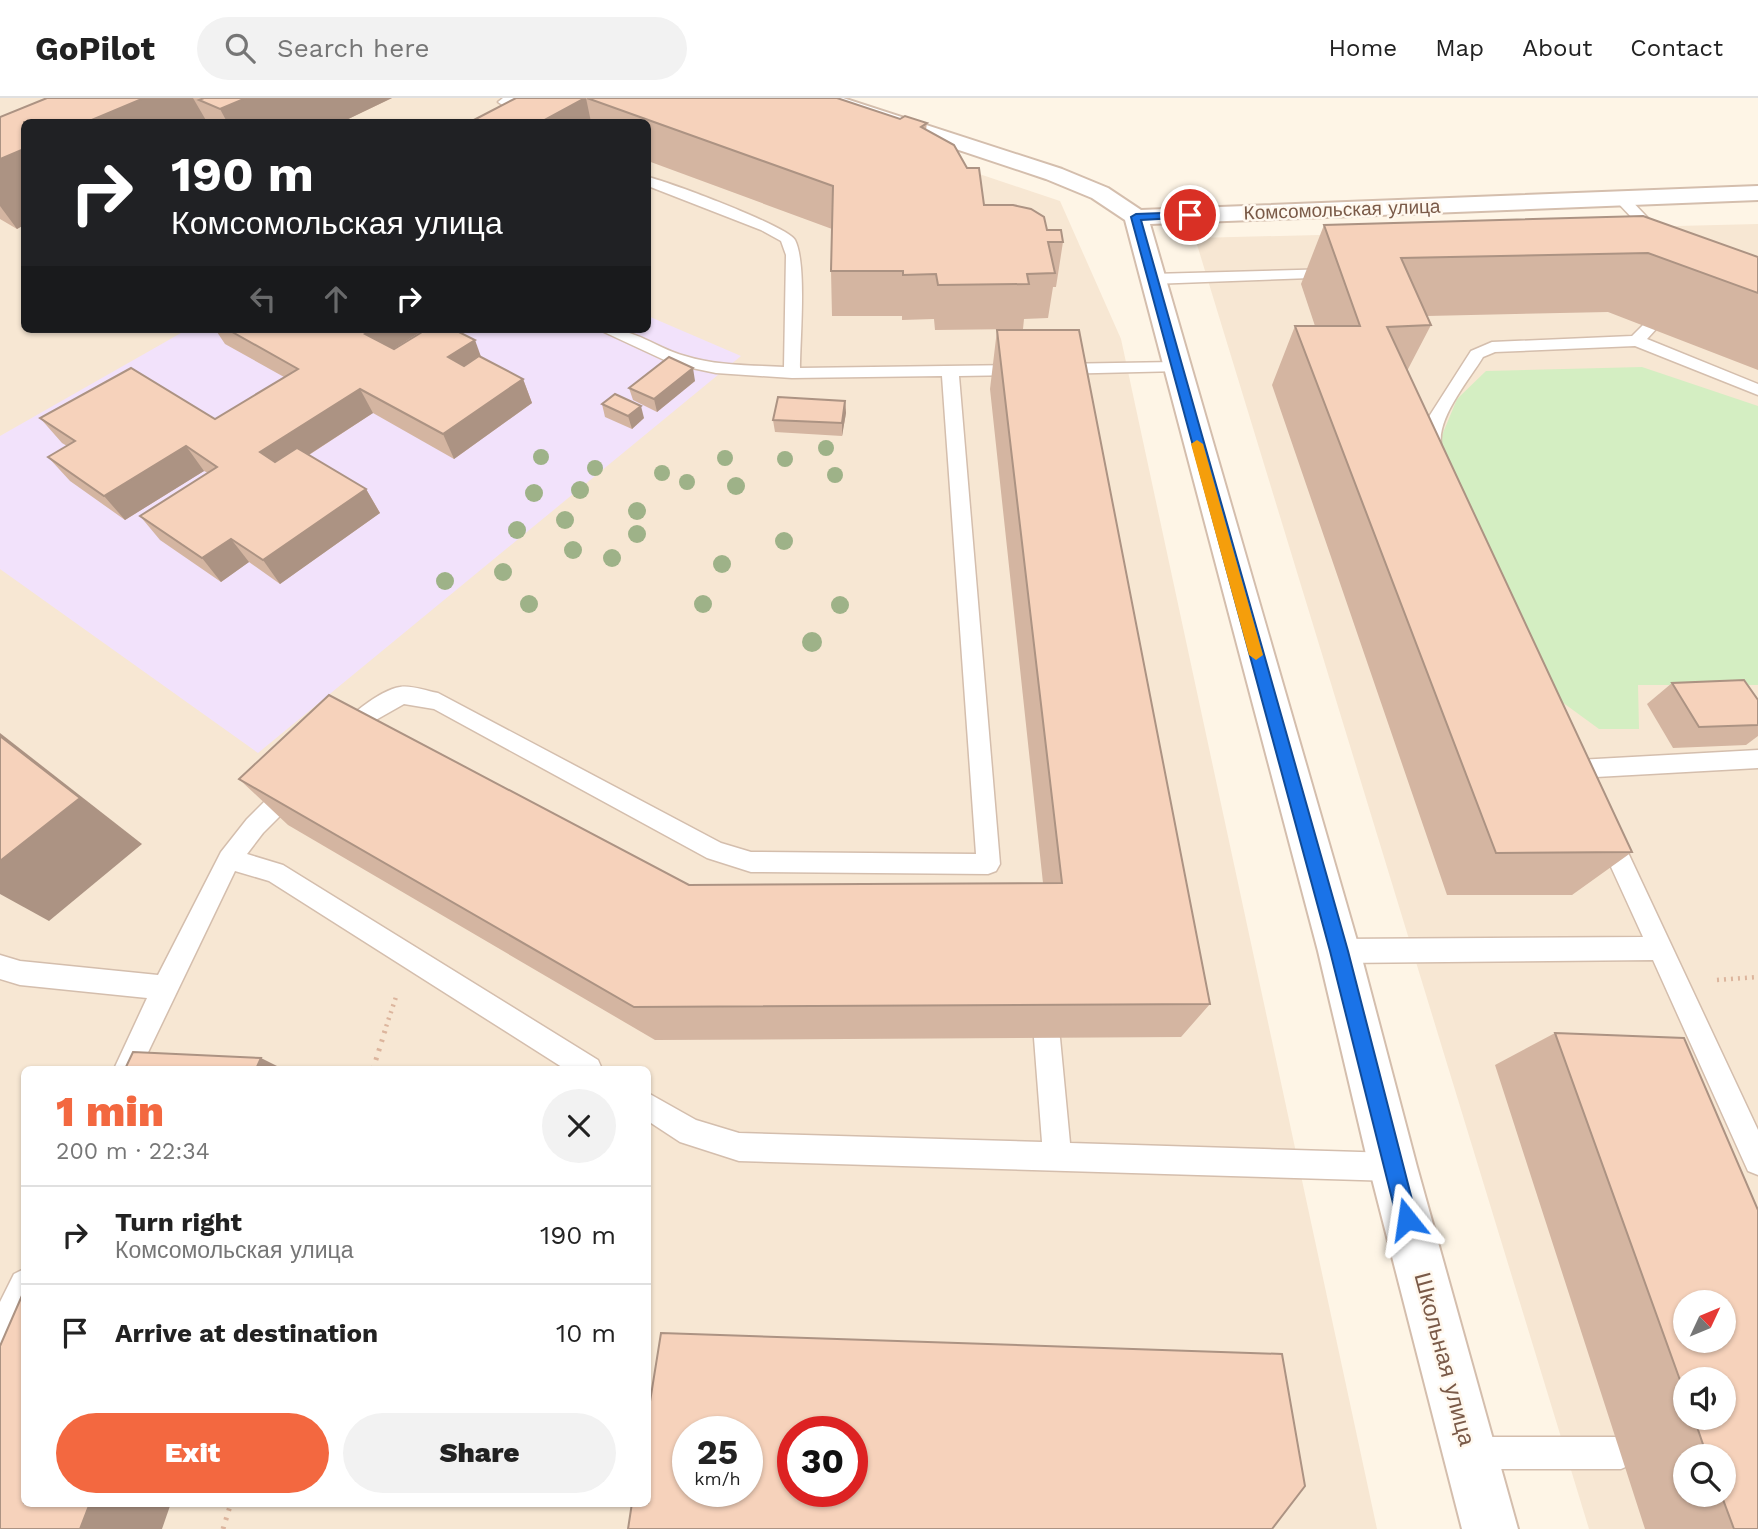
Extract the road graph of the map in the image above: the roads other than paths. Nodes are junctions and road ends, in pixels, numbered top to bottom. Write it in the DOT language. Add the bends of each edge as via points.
graph roads {
  1 [pos="822,98"];
  2 [pos="651,182"];
  3 [pos="1758,192"];
  4 [pos="1622,199"];
  5 [pos="1136,217"];
  6 [pos="1667,247"];
  7 [pos="1347,274"];
  8 [pos="1152,279"];
  9 [pos="619,333"];
  10 [pos="1175,367"];
  11 [pos="950,371"];
  12 [pos="792,373"];
  13 [pos="1758,390"];
  14 [pos="1441,467"];
  15 [pos="329,752"];
  16 [pos="1758,759"];
  17 [pos="310,771"];
  18 [pos="1589,793"];
  19 [pos="1600,817"];
  20 [pos="229,859"];
  21 [pos="988,864"];
  22 [pos="1002,884"];
  23 [pos="1660,948"];
  24 [pos="1339,951"];
  25 [pos="0,967"];
  26 [pos="165,988"];
  27 [pos="1047,1038"];
  28 [pos="128,1066"];
  29 [pos="584,1066"];
  30 [pos="651,1107"];
  31 [pos="1057,1157"];
  32 [pos="1758,1161"];
  33 [pos="1393,1167"];
  34 [pos="21,1290"];
  35 [pos="0,1335"];
  36 [pos="1470,1453"];
  37 [pos="1620,1453"];
  38 [pos="1490,1529"];
  1 -- 5 [label="street" via="1054,174 1100,193"];
  2 -- 12 [label="lane" via="787,239 793,255"];
  3 -- 4 [label="street, Комсомольская улица"];
  4 -- 5 [label="street, Комсомольская улица"];
  4 -- 6 [label="lane"];
  5 -- 8 [label="street, Школьная улица"];
  7 -- 8 [label="lane"];
  8 -- 10 [label="street, Школьная улица"];
  9 -- 12 [label="lane" via="679,360 716,368"];
  10 -- 11 [label="lane"];
  10 -- 24 [label="street, Школьная улица"];
  11 -- 12 [label="lane"];
  11 -- 21 [label="lane"];
  13 -- 14 [label="lane" via="1643,334 1492,347 1477,355 1432,426 1430,442"];
  15 -- 21 [label="lane" via="366,715 401,695 438,701 727,855 751,862"];
  16 -- 18 [label="lane" via="1575,762"];
  17 -- 20 [label="lane"];
  19 -- 23 [label="lane"];
  20 -- 26 [label="lane"];
  20 -- 29 [label="lane" via="275,872"];
  21 -- 22 [label="lane"];
  23 -- 24 [label="lane"];
  23 -- 32 [label="lane"];
  24 -- 33 [label="street, Школьная улица"];
  25 -- 26 [label="lane"];
  26 -- 28 [label="lane"];
  27 -- 31 [label="lane"];
  30 -- 31 [label="lane" via="690,1132 739,1147"];
  31 -- 33 [label="lane"];
  33 -- 36 [label="street, Школьная улица"];
  34 -- 35 [label="lane"];
  36 -- 37 [label="lane"];
  36 -- 38 [label="street, Школьная улица"];
}
